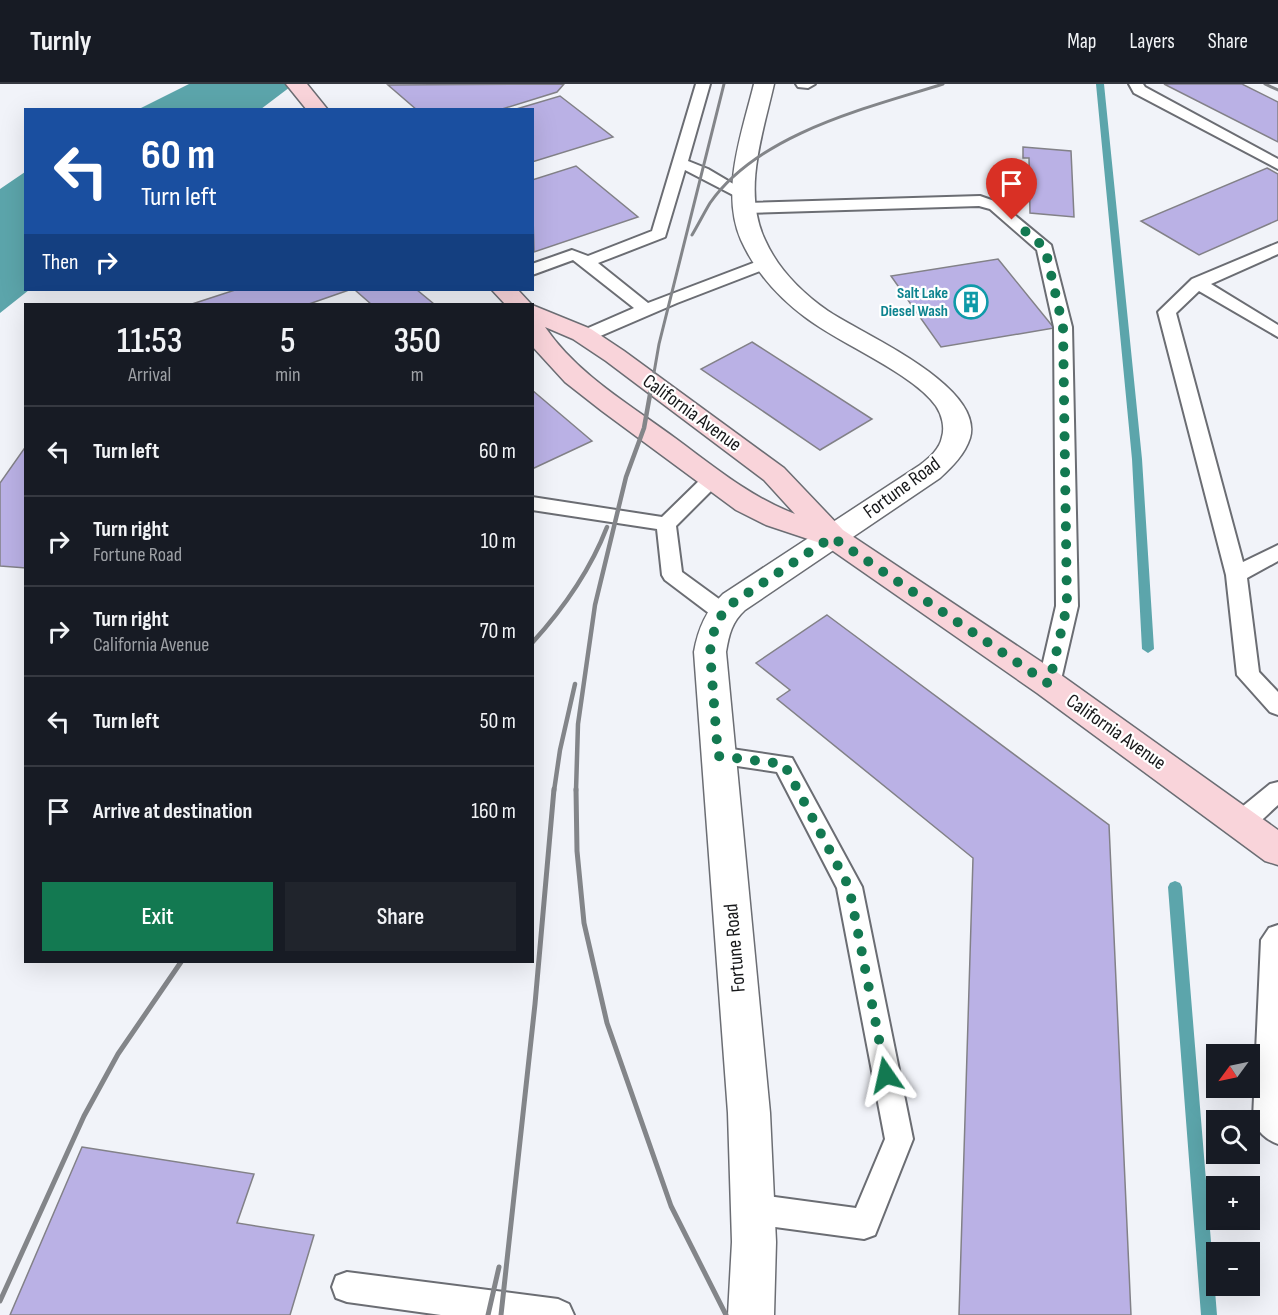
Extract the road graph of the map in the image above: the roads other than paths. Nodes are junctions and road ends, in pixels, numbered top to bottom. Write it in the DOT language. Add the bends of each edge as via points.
graph roads {
  1 [pos="296,84"];
  2 [pos="703,84"];
  3 [pos="764,84"];
  4 [pos="803,84"];
  5 [pos="808,84"];
  6 [pos="1136,84"];
  7 [pos="316,108"];
  8 [pos="680,163"];
  9 [pos="1278,165"];
  10 [pos="745,201"];
  11 [pos="1278,248"];
  12 [pos="586,262"];
  13 [pos="767,263"];
  14 [pos="534,269"];
  15 [pos="1197,283"];
  16 [pos="505,291"];
  17 [pos="518,303"];
  18 [pos="647,310"];
  19 [pos="534,313"];
  20 [pos="534,329"];
  21 [pos="1278,332"];
  22 [pos="585,336"];
  23 [pos="712,479"];
  24 [pos="534,503"];
  25 [pos="666,524"];
  26 [pos="832,537"];
  27 [pos="1278,552"];
  28 [pos="1236,575"];
  29 [pos="722,612"];
  30 [pos="1049,684"];
  31 [pos="1276,701"];
  32 [pos="718,756"];
  33 [pos="1278,791"];
  34 [pos="1242,822"];
  35 [pos="1278,850"];
  36 [pos="1278,936"];
  37 [pos="1278,1130"];
  38 [pos="753,1209"];
  39 [pos="347,1287"];
  40 [pos="558,1315"];
  41 [pos="752,1315"];
  1 -- 7 [label="main road"];
  2 -- 8 [label="lane"];
  3 -- 10 [label="street, Fortune Road" via="746,168"];
  4 -- 5 [label="lane"];
  6 -- 9 [label="lane" via="1139,90"];
  8 -- 10 [label="lane" via="703,172"];
  8 -- 12 [label="lane" via="659,234"];
  10 -- 13 [label="street, Fortune Road" via="748,227"];
  10 -- 30 [label="lane" via="980,201 995,206 1045,248 1063,327 1067,606"];
  11 -- 15 [label="lane"];
  12 -- 14 [label="lane" via="572,255"];
  12 -- 18 [label="lane"];
  13 -- 18 [label="lane"];
  13 -- 26 [label="street, Fortune Road" via="812,310 930,384 942,394 956,416 954,441 938,464"];
  15 -- 21 [label="lane"];
  15 -- 28 [label="lane" via="1167,312"];
  16 -- 17 [label="main road"];
  18 -- 22 [label="lane"];
  19 -- 22 [label="main road, California Avenue"];
  20 -- 23 [label="main road, California Avenue" via="590,388"];
  22 -- 26 [label="main road, California Avenue" via="774,474"];
  23 -- 25 [label="lane"];
  23 -- 26 [label="main road, California Avenue" via="759,510"];
  24 -- 25 [label="lane"];
  25 -- 29 [label="lane" via="672,575"];
  26 -- 29 [label="street, Fortune Road"];
  26 -- 30 [label="main road, California Avenue"];
  27 -- 28 [label="lane"];
  28 -- 31 [label="lane" via="1248,675"];
  29 -- 32 [label="street, Fortune Road" via="710,652"];
  30 -- 34 [label="main road, California Avenue"];
  32 -- 38 [label="street, Fortune Road" via="749,1113"];
  32 -- 38 [label="lane" via="784,764 849,887 899,1139 864,1224"];
  33 -- 34 [label="lane"];
  34 -- 35 [label="main road, California Avenue"];
  36 -- 37 [label="lane" via="1274,940 1267,1119"];
  38 -- 41 [label="street, Fortune Road"];
  39 -- 40 [label="lane"];
}
